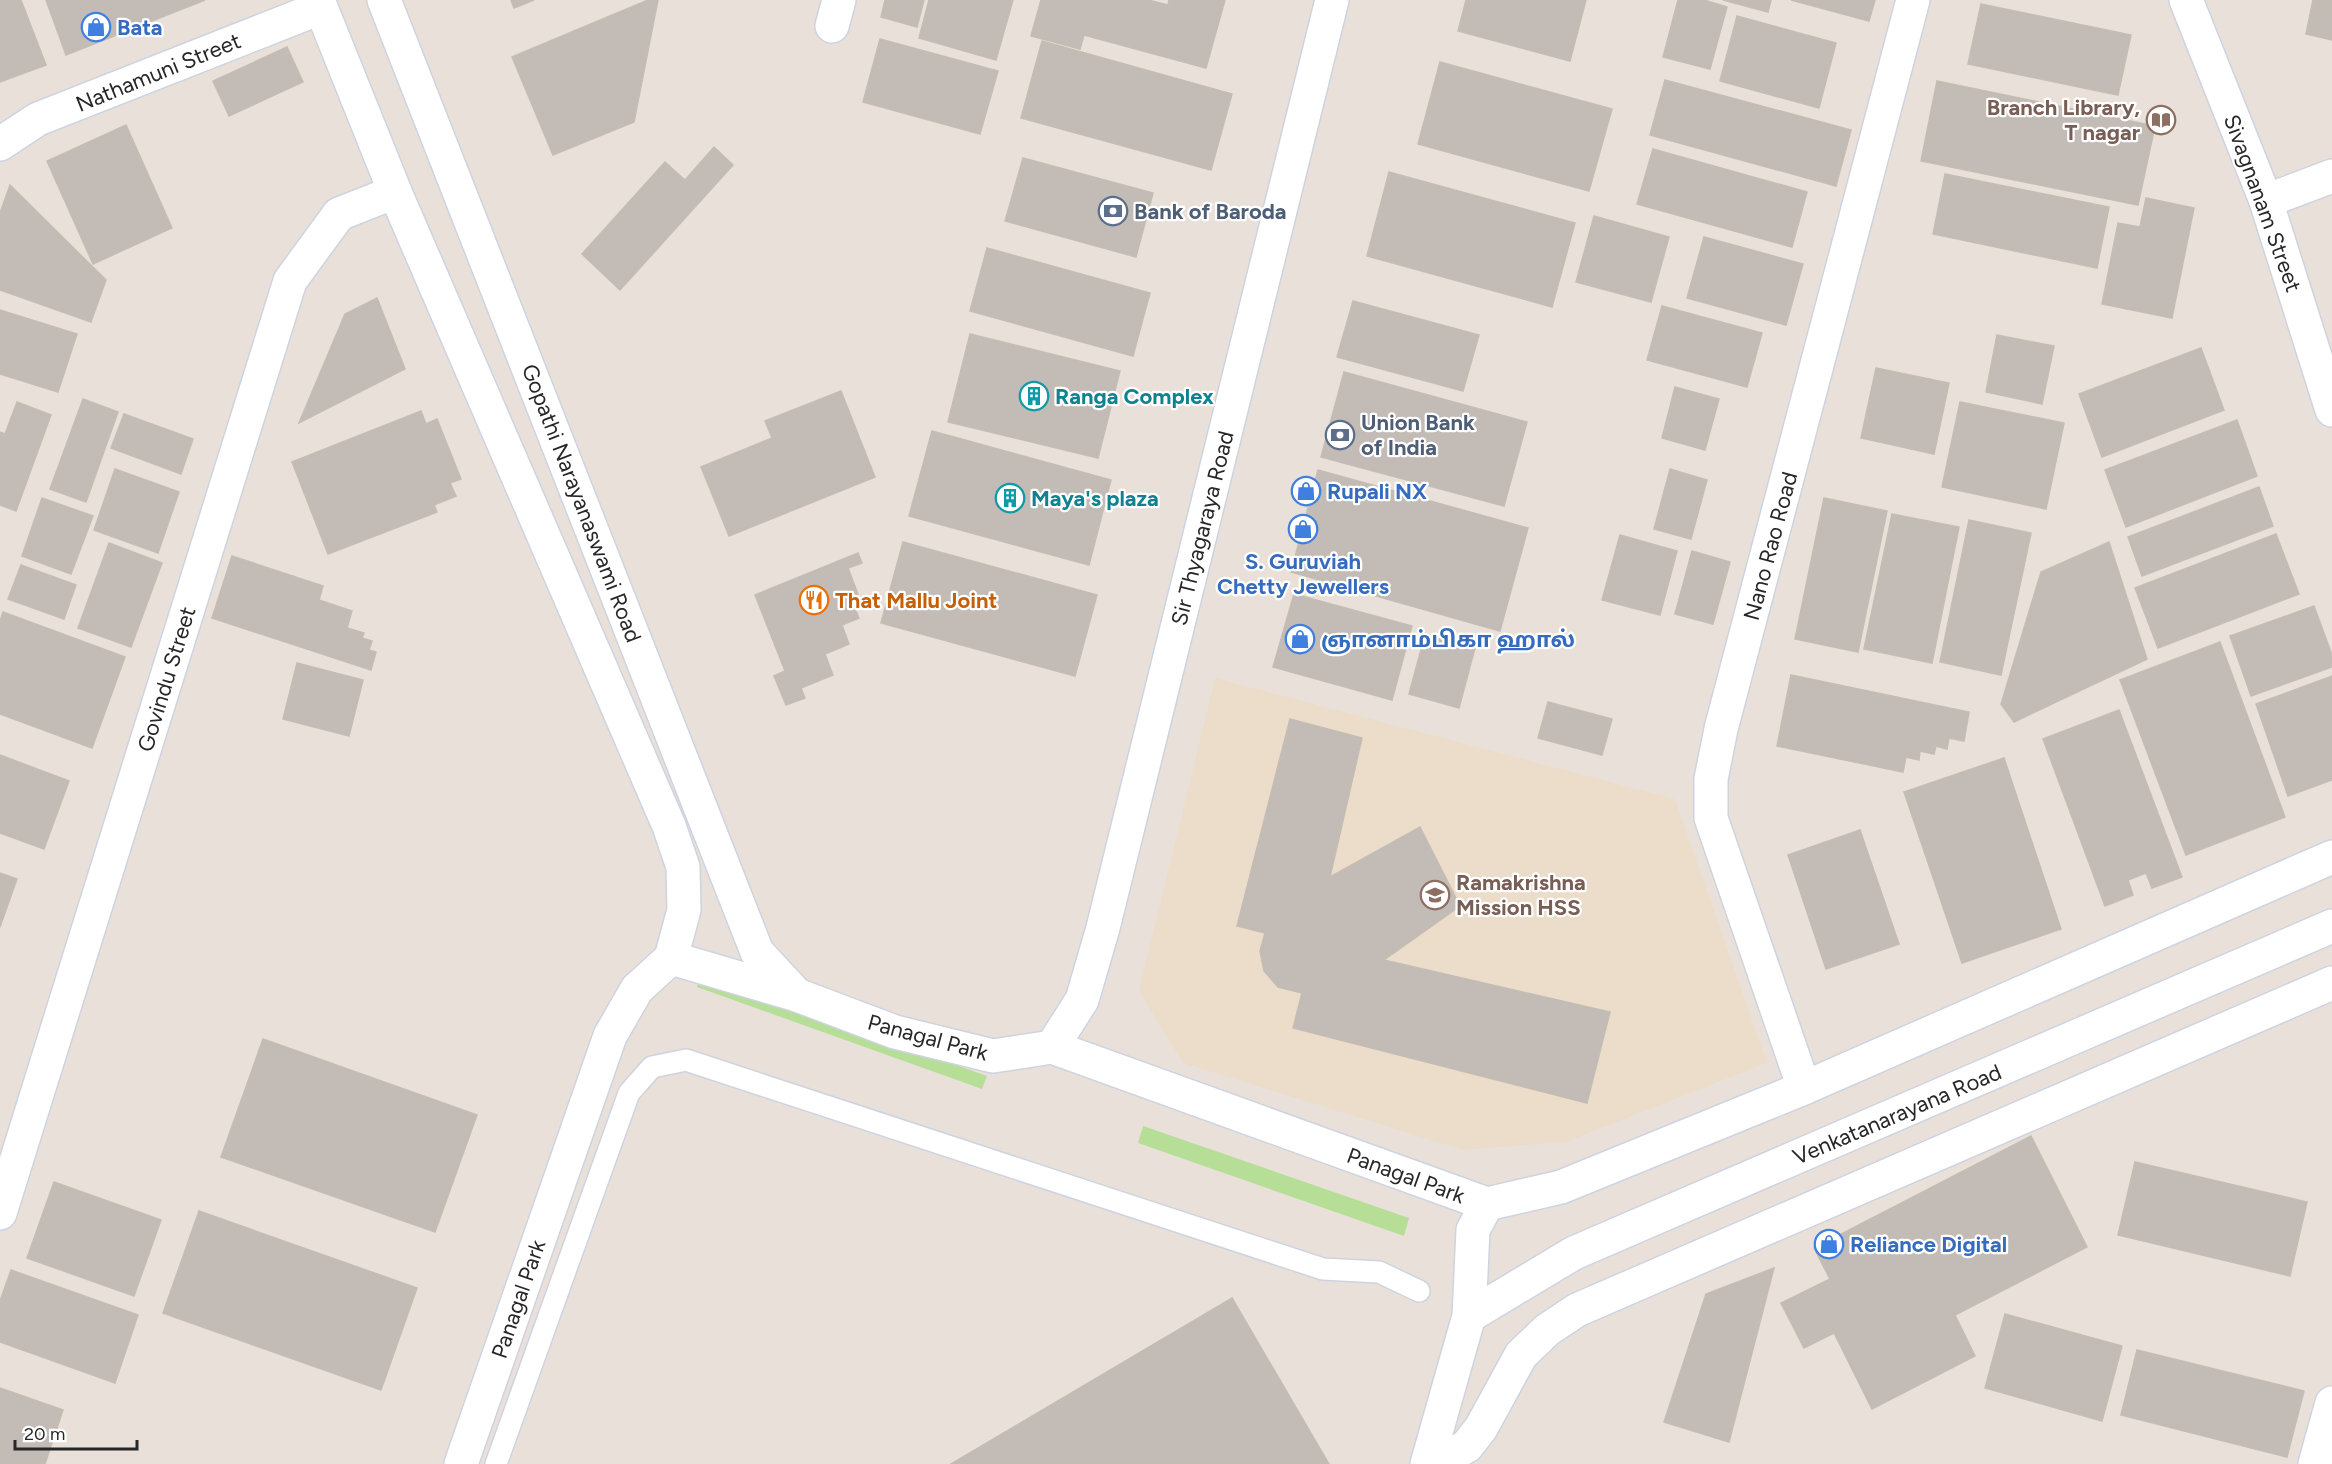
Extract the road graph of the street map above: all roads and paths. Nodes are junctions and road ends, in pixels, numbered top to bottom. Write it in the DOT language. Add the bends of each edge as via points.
graph roads {
  1 [pos="384,0"];
  2 [pos="1332,0"];
  3 [pos="1913,0"];
  4 [pos="2186,0"];
  5 [pos="319,4"];
  6 [pos="0,144"];
  7 [pos="2332,176"];
  8 [pos="395,192"];
  9 [pos="2266,201"];
  10 [pos="2332,410"];
  11 [pos="2332,857"];
  12 [pos="2332,926"];
  13 [pos="671,958"];
  14 [pos="2332,983"];
  15 [pos="797,995"];
  16 [pos="2332,998"];
  17 [pos="2293,1001"];
  18 [pos="1052,1047"];
  19 [pos="1804,1088"];
  20 [pos="1486,1204"];
  21 [pos="0,1213"];
  22 [pos="1419,1291"];
  23 [pos="1470,1316"];
  24 [pos="2330,1421"];
  25 [pos="461,1464"];
  26 [pos="496,1464"];
  27 [pos="1427,1464"];
  28 [pos="1436,1464"];
  29 [pos="2315,1464"];
  1 -- 15 [label="main road, Gopathi Narayanaswami Road" via="757,952"];
  2 -- 18 [label="main road, Sir Thyagaraya Road" via="1104,928 1082,1000"];
  3 -- 19 [label="main road, Nano Rao Road" via="1711,779 1711,818"];
  4 -- 9 [label="main road, Sivagnanam Street"];
  5 -- 6 [label="main road, Nathamuni Street" via="38,119"];
  5 -- 8 [label="main road, Gopathi Narayanaswami Road"];
  7 -- 9 [label="main road"];
  8 -- 13 [label="main road, Gopathi Narayanaswami Road" via="669,826 683,867 684,910"];
  8 -- 21 [label="main road, Govindu Street" via="339,214 290,281"];
  9 -- 10 [label="main road, Sivagnanam Street"];
  11 -- 19 [label="main road"];
  12 -- 23 [label="main road, Venkatanarayana Road" via="1574,1253"];
  13 -- 15 [label="main road, Panagal Park"];
  13 -- 25 [label="main road, Panagal Park" via="637,989 610,1036"];
  14 -- 17 [label="main road"];
  15 -- 18 [label="main road, Panagal Park" via="895,1032 993,1056"];
  16 -- 17 [label="main road"];
  17 -- 28 [label="main road" via="1578,1310 1547,1330 1521,1354 1481,1428 1467,1446"];
  18 -- 20 [label="main road, Panagal Park"];
  19 -- 20 [label="main road" via="1561,1187"];
  20 -- 23 [label="main road, Panagal Park" via="1473,1230"];
  22 -- 26 [label="lane" via="1379,1272 1323,1269 686,1060 652,1066 629,1093"];
  23 -- 27 [label="main road, Panagal Park"];
  24 -- 29 [label="main road"];
}
